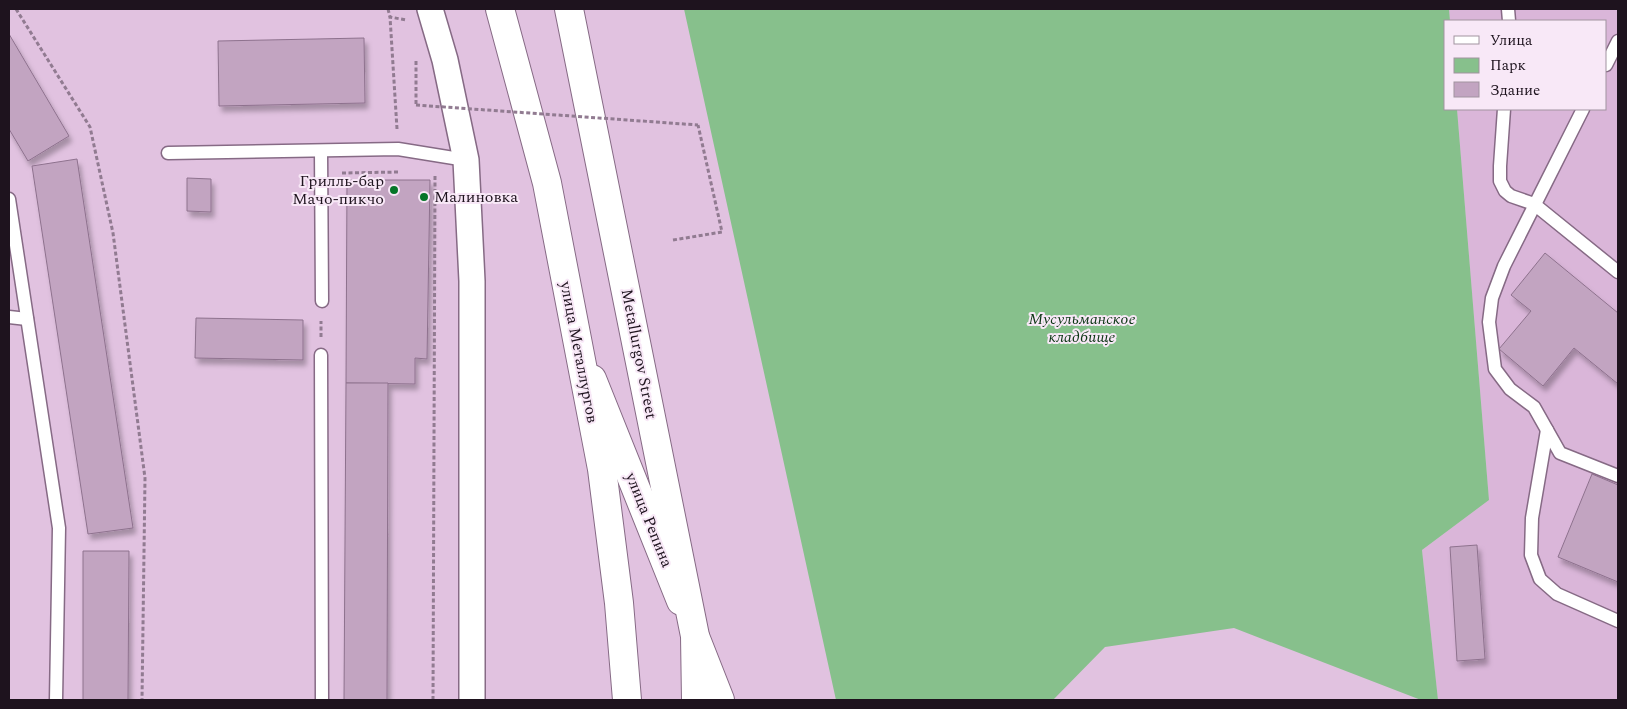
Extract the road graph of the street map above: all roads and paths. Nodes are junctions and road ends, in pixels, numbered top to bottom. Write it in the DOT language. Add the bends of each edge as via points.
graph roads {
  1 [pos="16,9"];
  2 [pos="388,9"];
  3 [pos="430,9"];
  4 [pos="500,9"];
  5 [pos="569,9"];
  6 [pos="390,17"];
  7 [pos="407,20"];
  8 [pos="1618,41"];
  9 [pos="1607,63"];
  10 [pos="416,105"];
  11 [pos="1504,110"];
  12 [pos="1582,110"];
  13 [pos="398,149"];
  14 [pos="321,151"];
  15 [pos="168,153"];
  16 [pos="466,160"];
  17 [pos="407,172"];
  18 [pos="435,172"];
  19 [pos="335,178"];
  20 [pos="9,199"];
  21 [pos="1534,204"];
  22 [pos="673,240"];
  23 [pos="1618,272"];
  24 [pos="322,300"];
  25 [pos="9,317"];
  26 [pos="27,319"];
  27 [pos="576,341"];
  28 [pos="321,355"];
  29 [pos="1547,430"];
  30 [pos="1618,476"];
  31 [pos="1618,621"];
  32 [pos="695,636"];
  33 [pos="56,700"];
  34 [pos="142,700"];
  35 [pos="322,700"];
  36 [pos="433,700"];
  37 [pos="472,700"];
  38 [pos="627,700"];
  39 [pos="696,700"];
  40 [pos="720,700"];
  1 -- 34 [label="path" via="90,127 113,233 145,478"];
  2 -- 6 [label="path"];
  3 -- 16 [label="street" via="445,60"];
  4 -- 27 [label="main road, улица Металлургов" via="547,183"];
  5 -- 32 [label="main road, Metallurgov Street"];
  6 -- 7 [label="path"];
  6 -- 13 [label="path"];
  8 -- 9 [label="lane"];
  10 -- 22 [label="path, bridge" via="698,125 722,232"];
  11 -- 21 [label="lane" via="1500,182 1511,196"];
  12 -- 21 [label="lane"];
  13 -- 14 [label="lane"];
  13 -- 16 [label="lane"];
  14 -- 15 [label="lane"];
  14 -- 24 [label="lane"];
  16 -- 37 [label="street" via="472,281"];
  17 -- 19 [label="path" via="342,173"];
  18 -- 36 [label="path"];
  20 -- 26 [label="lane"];
  21 -- 23 [label="lane"];
  21 -- 29 [label="lane" via="1504,266 1492,298 1489,322 1495,369 1510,388 1534,406"];
  24 -- 28 [label="path"];
  25 -- 26 [label="lane"];
  26 -- 33 [label="lane" via="59,528"];
  27 -- 32 [label="main road, улица Репина"];
  27 -- 38 [label="main road, улица Металлургов" via="602,469"];
  28 -- 35 [label="lane"];
  29 -- 30 [label="lane" via="1560,453"];
  29 -- 31 [label="lane" via="1532,518 1531,555 1540,579 1557,594"];
  32 -- 39 [label="main road, Metallurgov Street"];
  32 -- 40 [label="main road, улица Репина"];
}
